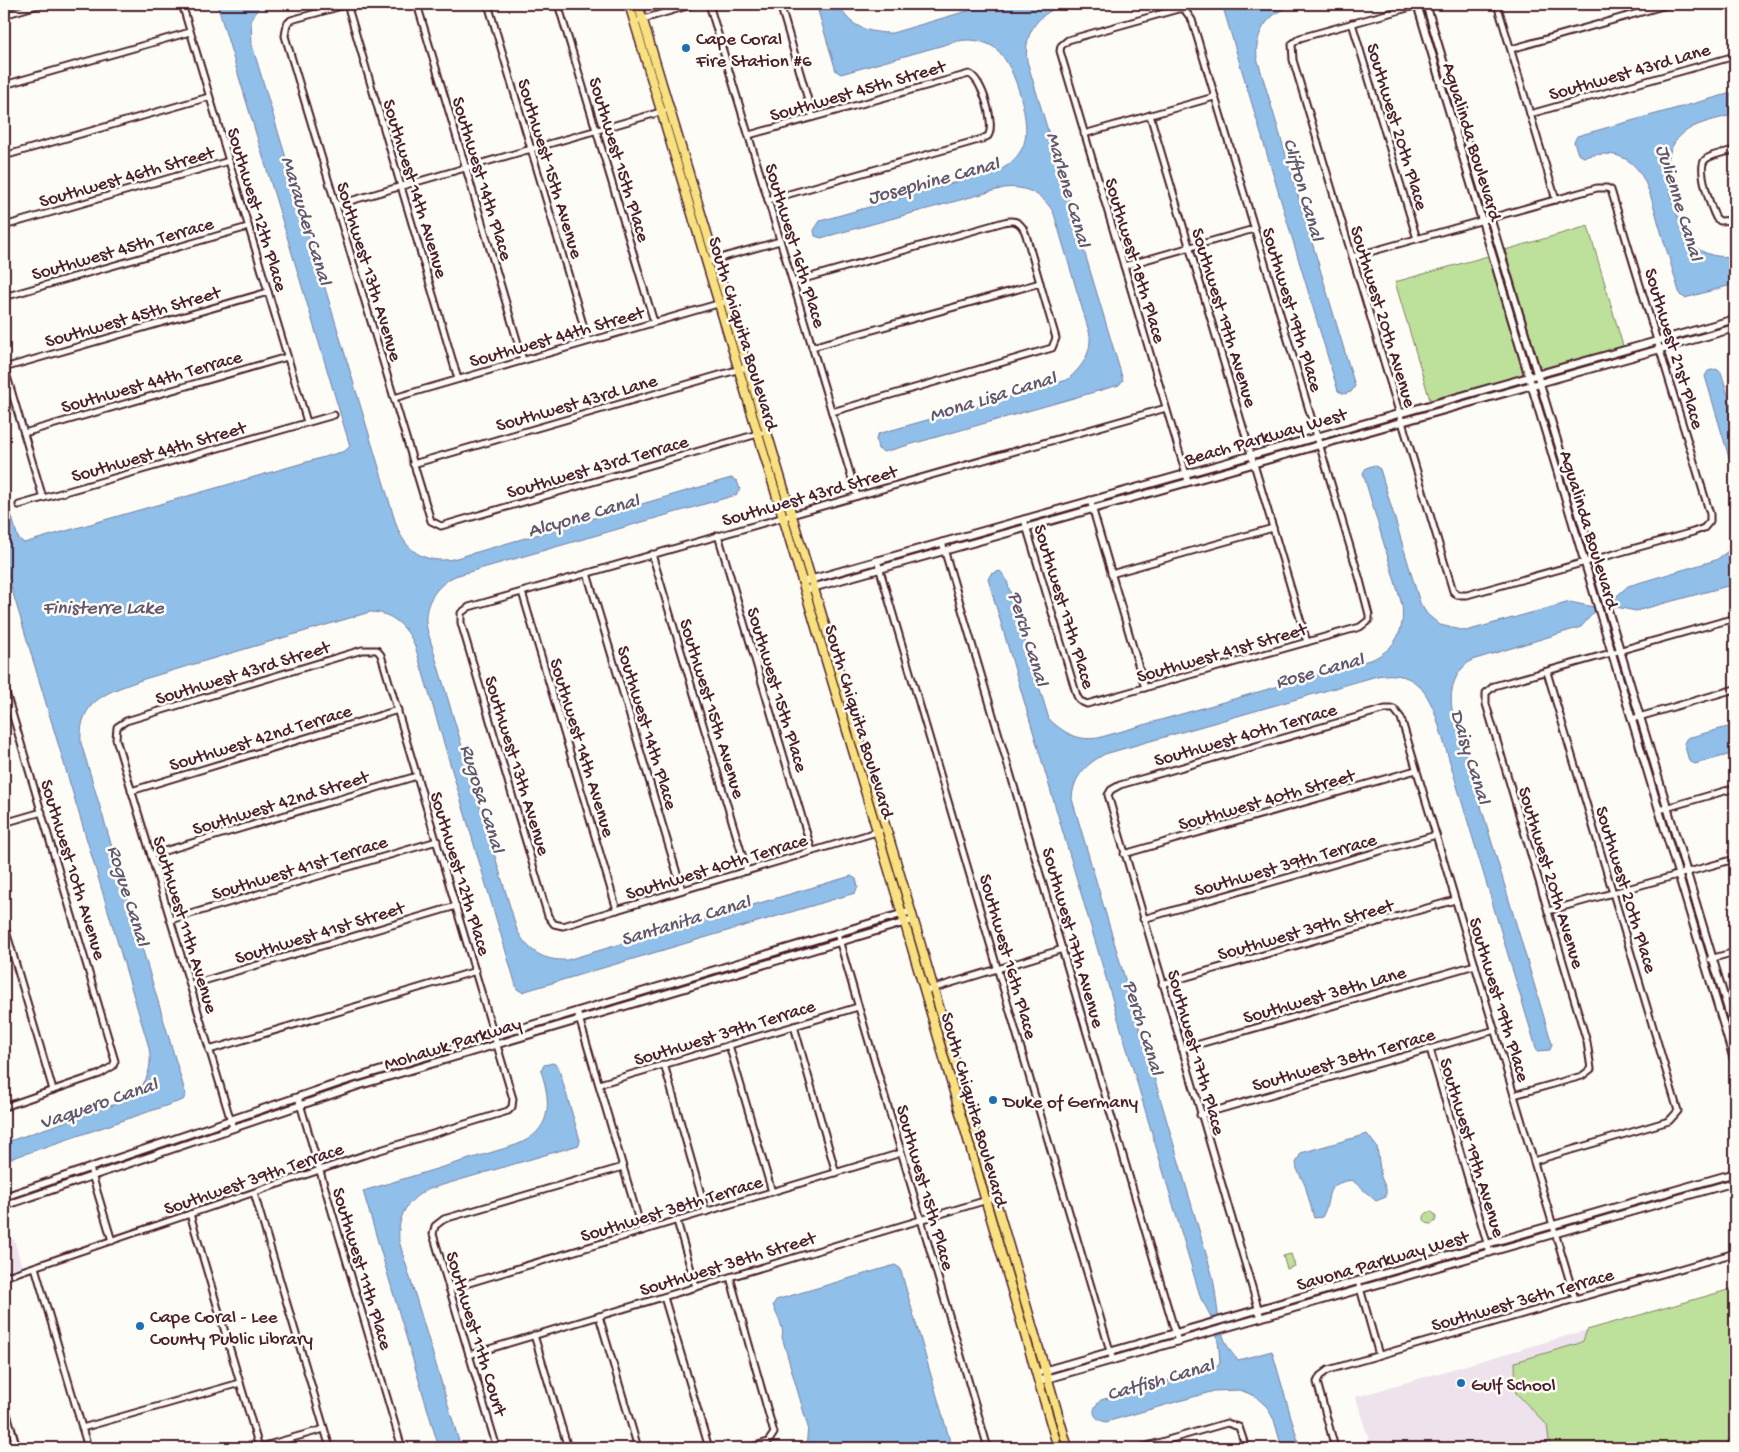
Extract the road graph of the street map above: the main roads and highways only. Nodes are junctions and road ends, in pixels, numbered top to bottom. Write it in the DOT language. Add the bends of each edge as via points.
graph roads {
  1 [pos="629,4"];
  2 [pos="638,4"];
  3 [pos="787,515"];
  4 [pos="990,1199"];
  5 [pos="1058,1448"];
  6 [pos="1068,1448"];
  1 -- 3 [label="main road, South Chiquita Boulevard" via="758,434"];
  2 -- 3 [label="main road, South Chiquita Boulevard" via="767,432"];
  3 -- 4 [label="main road, South Chiquita Boulevard" via="802,582"];
  3 -- 4 [label="main road, South Chiquita Boulevard" via="811,580 911,911"];
  4 -- 5 [label="main road, South Chiquita Boulevard"];
  4 -- 6 [label="main road, South Chiquita Boulevard"];
}
